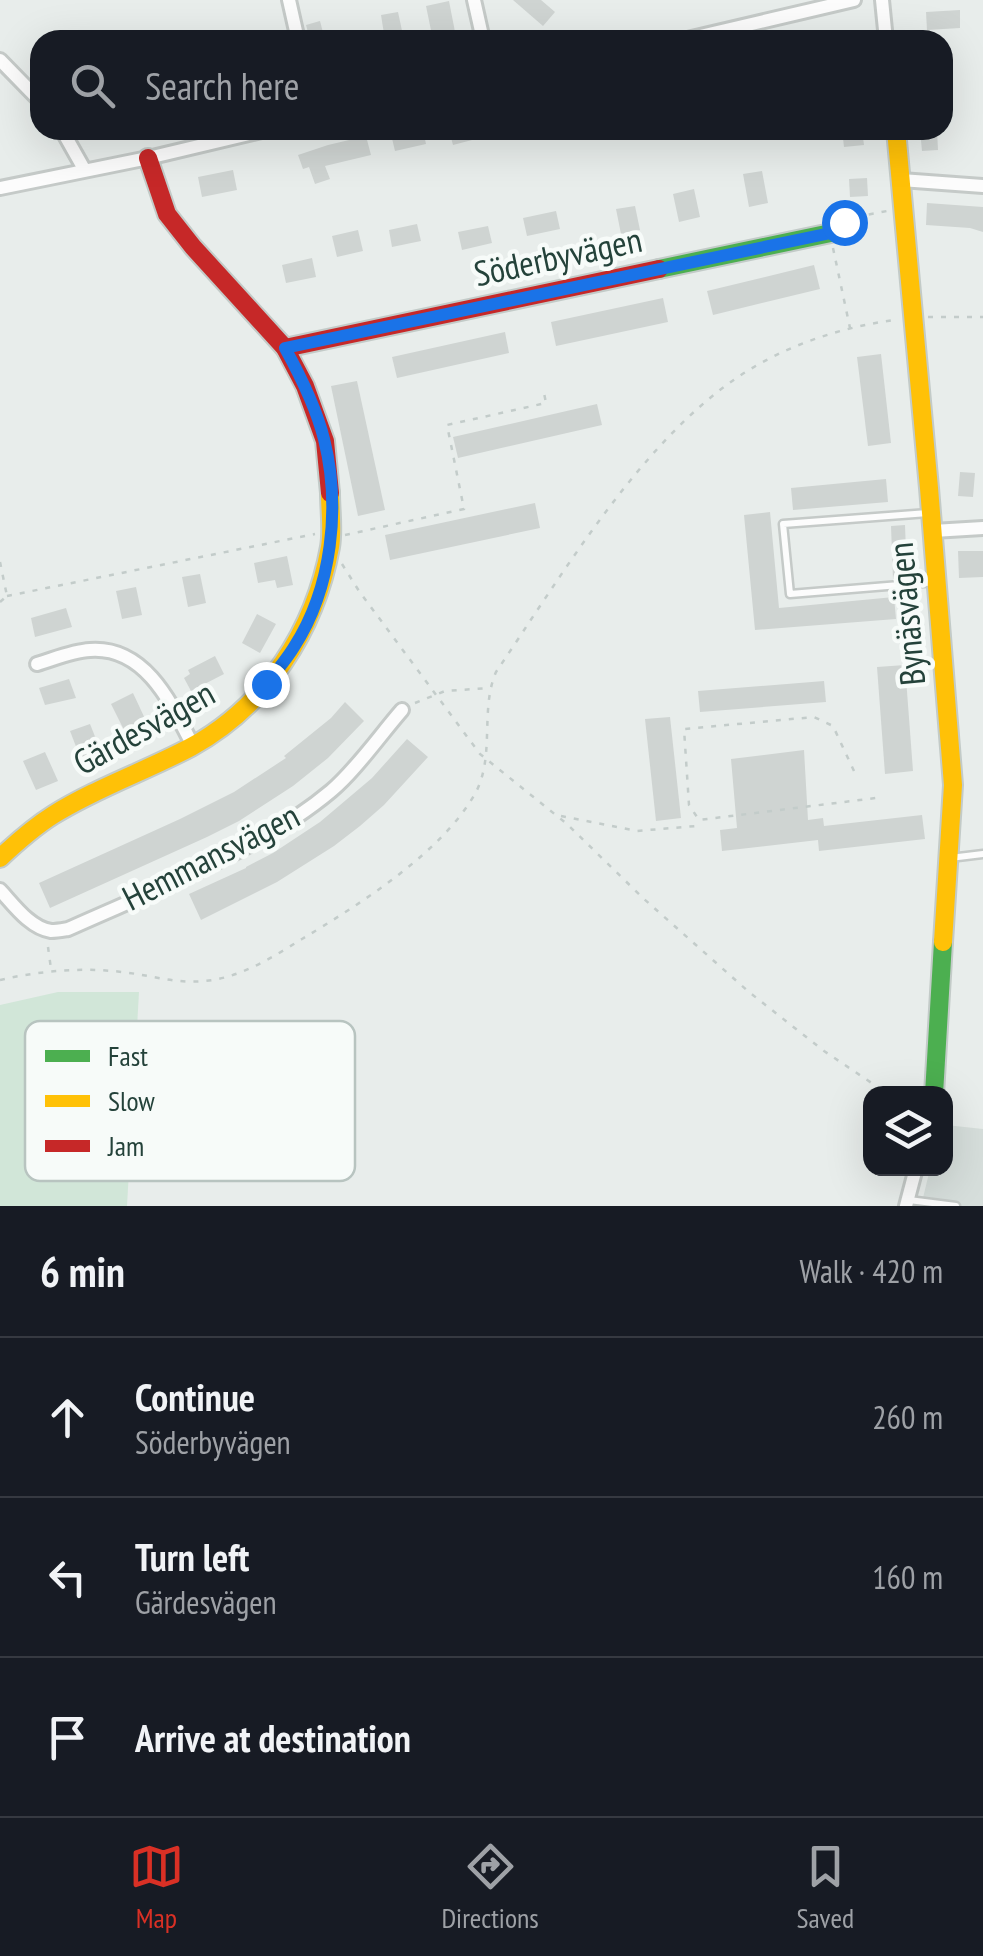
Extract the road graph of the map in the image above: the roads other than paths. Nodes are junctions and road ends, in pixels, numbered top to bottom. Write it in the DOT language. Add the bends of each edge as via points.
graph roads {
  1 [pos="289,0"];
  2 [pos="474,0"];
  3 [pos="854,0"];
  4 [pos="882,0"];
  5 [pos="296,30"];
  6 [pos="481,30"];
  7 [pos="726,30"];
  8 [pos="885,30"];
  9 [pos="0,60"];
  10 [pos="30,91"];
  11 [pos="68,140"];
  12 [pos="224,140"];
  13 [pos="897,140"];
  14 [pos="148,158"];
  15 [pos="84,170"];
  16 [pos="901,180"];
  17 [pos="983,186"];
  18 [pos="0,188"];
  19 [pos="837,232"];
  20 [pos="285,348"];
  21 [pos="932,522"];
  22 [pos="983,528"];
  23 [pos="937,582"];
  24 [pos="37,664"];
  25 [pos="402,710"];
  26 [pos="193,746"];
  27 [pos="983,854"];
  28 [pos="0,858"];
  29 [pos="949,858"];
  30 [pos="0,890"];
  31 [pos="935,1086"];
  32 [pos="914,1176"];
  33 [pos="907,1203"];
  34 [pos="956,1206"];
  1 -- 5 [label="street"];
  2 -- 6 [label="street"];
  3 -- 7 [label="street"];
  4 -- 8 [label="street"];
  9 -- 10 [label="street"];
  11 -- 15 [label="street"];
  12 -- 14 [label="street"];
  13 -- 16 [label="street, Bynäsvägen"];
  14 -- 15 [label="street"];
  14 -- 20 [label="street, Gärdesvägen" via="179,231"];
  15 -- 18 [label="street"];
  16 -- 17 [label="street"];
  16 -- 21 [label="street, Bynäsvägen"];
  19 -- 20 [label="street, Söderbyvägen"];
  20 -- 26 [label="street, Gärdesvägen" via="325,441 336,535 296,645 233,720"];
  21 -- 22 [label="street"];
  21 -- 23 [label="street, Bynäsvägen"];
  21 -- 23 [label="lane" via="783,524 790,594"];
  23 -- 29 [label="street, Bynäsvägen" via="953,786"];
  24 -- 26 [label="street" via="78,651 117,654 153,678"];
  25 -- 30 [label="street, Hemmansvägen" via="334,790 301,813 222,858 68,929 38,926"];
  26 -- 28 [label="street, Gärdesvägen" via="56,813"];
  27 -- 29 [label="lane"];
  29 -- 31 [label="street, Bynäsvägen"];
  32 -- 33 [label="street"];
  33 -- 34 [label="lane"];
}
